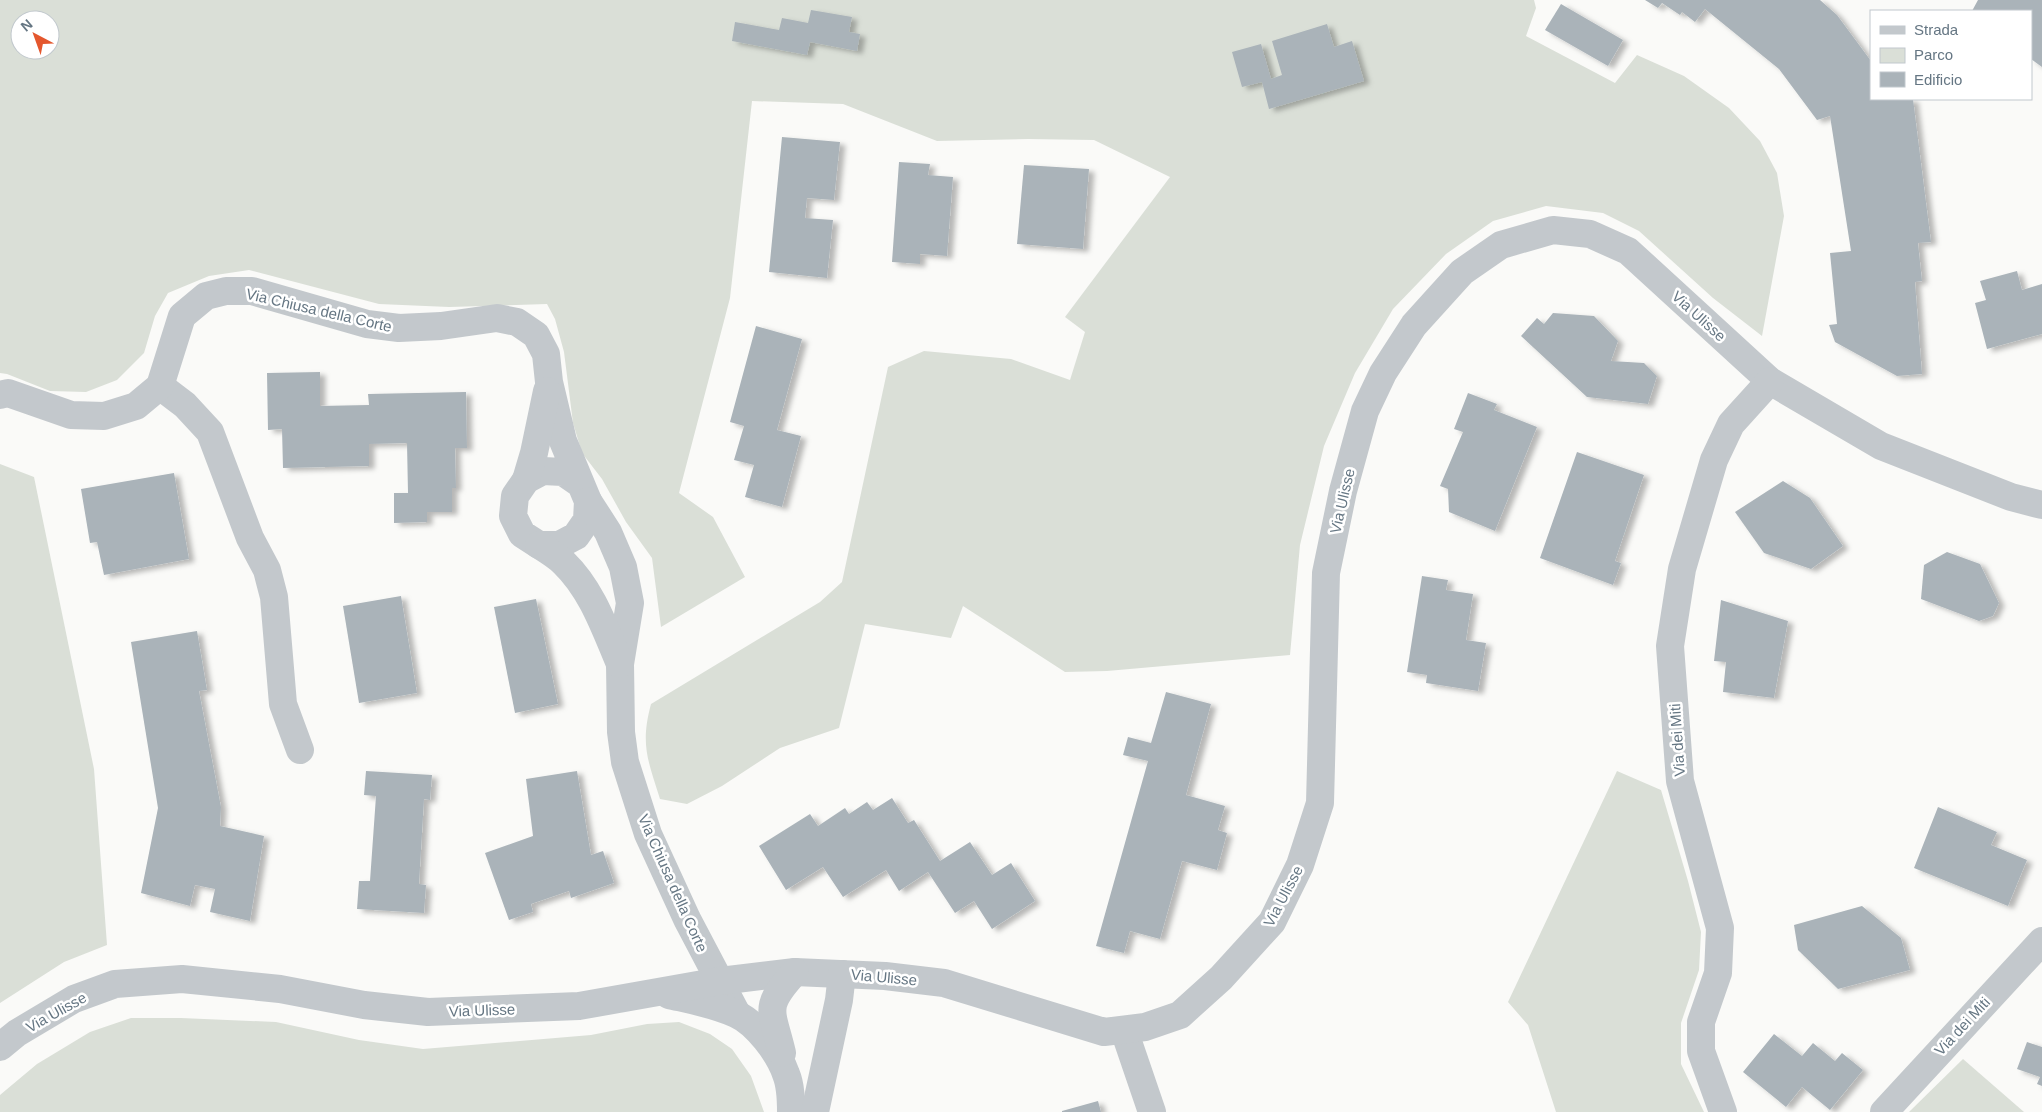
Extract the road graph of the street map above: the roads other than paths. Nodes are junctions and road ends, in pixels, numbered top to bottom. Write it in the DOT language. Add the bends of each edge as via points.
graph roads {
  1 [pos="549,382"];
  2 [pos="1770,382"];
  3 [pos="160,386"];
  4 [pos="0,395"];
  5 [pos="526,480"];
  6 [pos="584,492"];
  7 [pos="2038,510"];
  8 [pos="539,545"];
  9 [pos="620,664"];
  10 [pos="300,750"];
  11 [pos="2042,941"];
  12 [pos="795,972"];
  13 [pos="842,974"];
  14 [pos="720,981"];
  15 [pos="658,993"];
  16 [pos="737,1014"];
  17 [pos="1124,1030"];
  18 [pos="0,1047"];
  19 [pos="787,1075"];
  20 [pos="791,1112"];
  21 [pos="815,1112"];
  22 [pos="1152,1112"];
  23 [pos="1723,1112"];
  24 [pos="1884,1112"];
  1 -- 3 [label="street, Via Chiusa della Corte" via="546,354 536,335 517,322 497,318 399,328 367,324 252,291 226,291 206,296 182,316"];
  1 -- 5 [label="street"];
  1 -- 6 [label="street" via="563,442"];
  2 -- 7 [label="street, Via Ulisse" via="1881,446"];
  2 -- 17 [label="street, Via Ulisse" via="1628,251 1590,234 1553,230 1501,245 1462,272 1414,325 1383,372 1365,411 1355,447 1326,573 1320,803 1300,865 1272,922 1221,978 1180,1015 1145,1027"];
  2 -- 23 [label="street, Via dei Miti" via="1731,424 1714,460 1682,569 1670,646 1680,782 1720,928 1718,972 1701,1022 1701,1051"];
  3 -- 4 [label="street" via="136,406 104,416 71,415 8,393"];
  3 -- 10 [label="street" via="185,405 210,432 250,538 267,570 274,597 283,704"];
  5 -- 6 [label="street" via="543,471 563,472"];
  5 -- 8 [label="street" via="515,496 513,516 522,534"];
  6 -- 8 [label="street" via="587,520 576,536 559,545"];
  6 -- 9 [label="street" via="608,532 623,567 630,603"];
  8 -- 9 [label="street" via="564,562 583,586"];
  9 -- 14 [label="street, Via Chiusa della Corte" via="621,732 630,780 648,834"];
  11 -- 24 [label="street, Via dei Miti"];
  12 -- 13 [label="street, Via Ulisse"];
  12 -- 14 [label="street, Via Ulisse"];
  12 -- 19 [label="street" via="773,1000 771,1014"];
  13 -- 17 [label="street, Via Ulisse" via="944,983 1104,1032"];
  13 -- 21 [label="street"];
  14 -- 15 [label="street, Via Ulisse"];
  14 -- 16 [label="street, Via Chiusa della Corte"];
  15 -- 16 [label="street"];
  15 -- 18 [label="street, Via Ulisse" via="579,1006 428,1012 364,1005 280,989 182,979 115,984 74,999"];
  16 -- 19 [label="street" via="759,1031 775,1051"];
  17 -- 22 [label="street"];
  19 -- 20 [label="street"];
}
